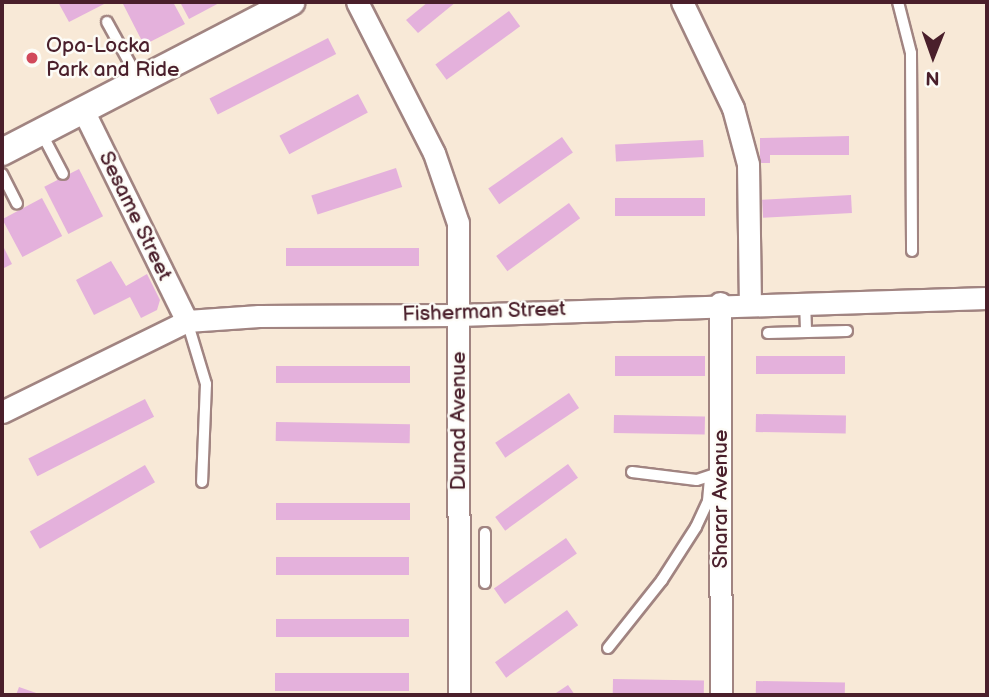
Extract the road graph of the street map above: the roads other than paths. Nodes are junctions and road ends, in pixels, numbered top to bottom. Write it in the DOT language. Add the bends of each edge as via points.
graph roads {
  1 [pos="291,2"];
  2 [pos="357,2"];
  3 [pos="681,2"];
  4 [pos="898,2"];
  5 [pos="107,22"];
  6 [pos="139,80"];
  7 [pos="83,110"];
  8 [pos="41,132"];
  9 [pos="2,152"];
  10 [pos="2,174"];
  11 [pos="63,174"];
  12 [pos="17,203"];
  13 [pos="912,251"];
  14 [pos="987,298"];
  15 [pos="805,301"];
  16 [pos="720,303"];
  17 [pos="750,303"];
  18 [pos="458,315"];
  19 [pos="187,321"];
  20 [pos="848,331"];
  21 [pos="806,332"];
  22 [pos="768,333"];
  23 [pos="2,412"];
  24 [pos="632,472"];
  25 [pos="715,474"];
  26 [pos="202,482"];
  27 [pos="485,533"];
  28 [pos="485,556"];
  29 [pos="459,557"];
  30 [pos="485,583"];
  31 [pos="608,648"];
  32 [pos="459,695"];
  33 [pos="720,695"];
  1 -- 6 [label="street"];
  2 -- 18 [label="street, Dunad Avenue" via="434,153 458,223"];
  3 -- 17 [label="street" via="733,108 748,164"];
  4 -- 13 [label="lane" via="911,53"];
  5 -- 6 [label="lane"];
  6 -- 7 [label="street"];
  7 -- 8 [label="street"];
  7 -- 19 [label="street, Sesame Street"];
  8 -- 9 [label="street"];
  8 -- 11 [label="lane"];
  10 -- 12 [label="lane"];
  14 -- 15 [label="street, Fisherman Street"];
  15 -- 17 [label="street, Fisherman Street"];
  15 -- 21 [label="lane"];
  16 -- 17 [label="street, Fisherman Street"];
  16 -- 18 [label="street, Fisherman Street"];
  16 -- 25 [label="street, Sharar Avenue"];
  18 -- 19 [label="street, Fisherman Street"];
  18 -- 29 [label="street, Dunad Avenue"];
  19 -- 23 [label="street, Fisherman Street"];
  19 -- 26 [label="lane" via="206,384"];
  20 -- 21 [label="lane"];
  21 -- 22 [label="lane"];
  24 -- 25 [label="lane" via="697,480"];
  25 -- 31 [label="lane" via="696,527 662,580"];
  25 -- 33 [label="street, Sharar Avenue"];
  27 -- 28 [label="lane"];
  28 -- 29 [label="lane"];
  28 -- 30 [label="lane"];
  29 -- 32 [label="street, Dunad Avenue"];
}
